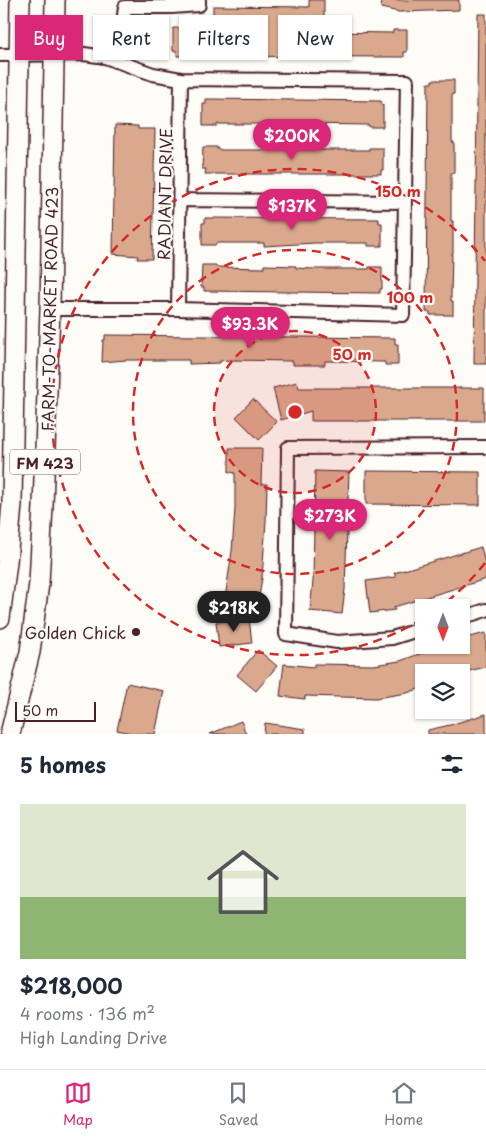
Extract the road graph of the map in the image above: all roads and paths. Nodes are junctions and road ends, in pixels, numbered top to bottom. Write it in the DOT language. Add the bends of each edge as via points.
graph roads {
  1 [pos="20,0"];
  2 [pos="55,0"];
  3 [pos="199,0"];
  4 [pos="20,15"];
  5 [pos="55,15"];
  6 [pos="124,15"];
  7 [pos="0,54"];
  8 [pos="15,55"];
  9 [pos="20,60"];
  10 [pos="54,60"];
  11 [pos="115,60"];
  12 [pos="181,79"];
  13 [pos="180,200"];
  14 [pos="405,202"];
  15 [pos="50,308"];
  16 [pos="178,309"];
  17 [pos="486,447"];
  18 [pos="486,610"];
  19 [pos="470,615"];
  20 [pos="0,618"];
  21 [pos="415,631"];
  22 [pos="10,734"];
  1 -- 4 [label="main road, FARM-TO-MARKET ROAD 423 / FM 423"];
  2 -- 5 [label="main road, FARM-TO-MARKET ROAD 423 / FM 423"];
  3 -- 6 [label="street" via="199,5 125,7"];
  7 -- 8 [label="street"];
  9 -- 20 [label="main road, FARM-TO-MARKET ROAD 423 / FM 423" via="12,504"];
  10 -- 15 [label="main road, FARM-TO-MARKET ROAD 423 / FM 423"];
  11 -- 12 [label="street" via="153,74"];
  12 -- 13 [label="street, RADIANT DRIVE"];
  12 -- 14 [label="street" via="407,81"];
  13 -- 14 [label="street"];
  13 -- 16 [label="street, RADIANT DRIVE"];
  14 -- 16 [label="street" via="403,315"];
  15 -- 16 [label="street"];
  15 -- 22 [label="main road, FARM-TO-MARKET ROAD 423 / FM 423" via="39,583 30,652"];
  17 -- 21 [label="street" via="288,448 286,634 337,642 392,638"];
  18 -- 19 [label="street"];
}
